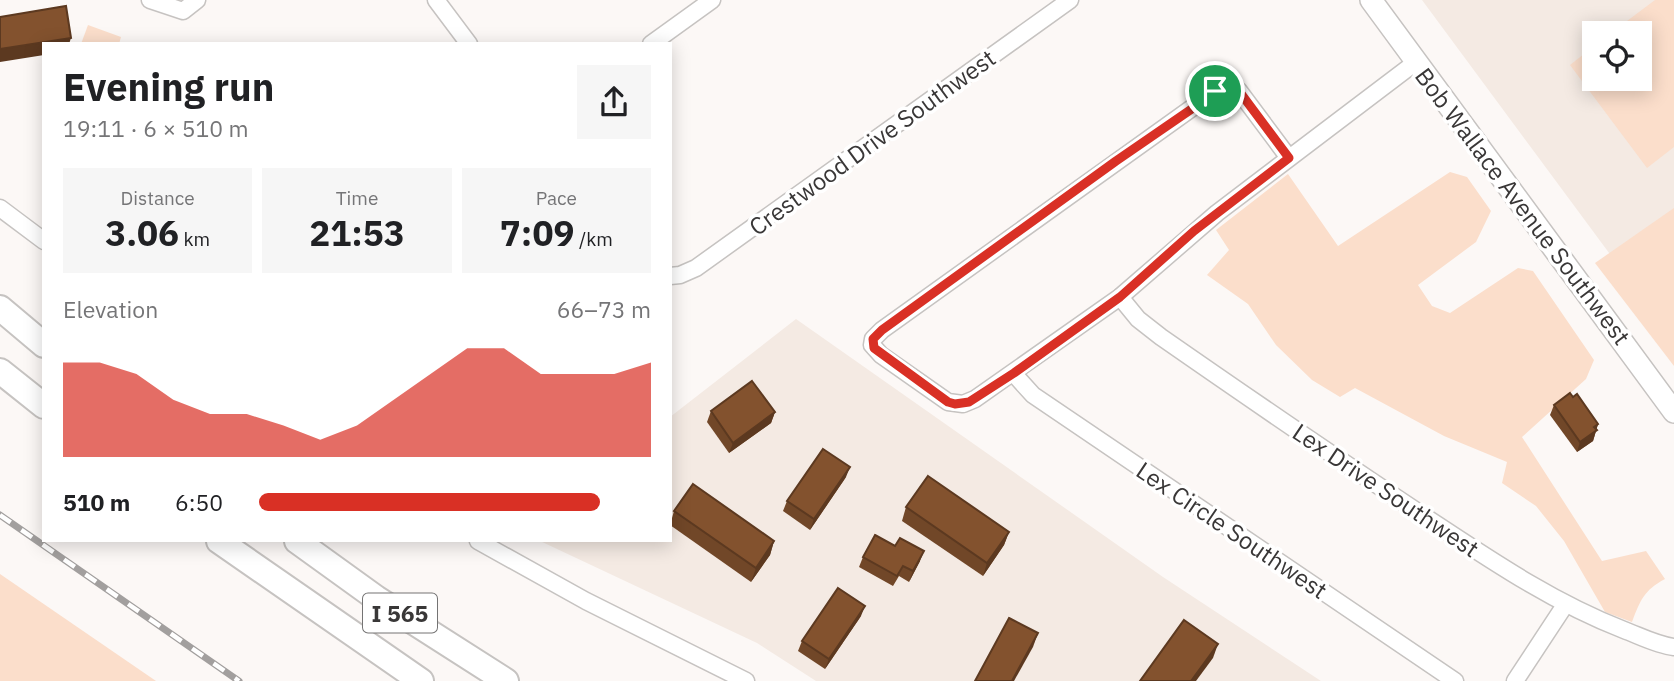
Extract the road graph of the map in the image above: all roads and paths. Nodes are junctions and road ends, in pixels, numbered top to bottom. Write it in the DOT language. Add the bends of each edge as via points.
graph roads {
  1 [pos="150,0"];
  2 [pos="197,0"];
  3 [pos="436,0"];
  4 [pos="712,0"];
  5 [pos="1070,0"];
  6 [pos="1371,0"];
  7 [pos="467,42"];
  8 [pos="654,42"];
  9 [pos="1416,62"];
  10 [pos="1289,158"];
  11 [pos="0,208"];
  12 [pos="42,240"];
  13 [pos="672,276"];
  14 [pos="1120,297"];
  15 [pos="0,308"];
  16 [pos="42,343"];
  17 [pos="0,371"];
  18 [pos="1014,373"];
  19 [pos="42,405"];
  20 [pos="1674,412"];
  21 [pos="220,542"];
  22 [pos="299,542"];
  23 [pos="480,542"];
  24 [pos="1565,604"];
  25 [pos="1674,647"];
  26 [pos="421,681"];
  27 [pos="506,681"];
  28 [pos="746,681"];
  29 [pos="1455,681"];
  30 [pos="1515,681"];
  1 -- 2 [label="street" via="183,12"];
  3 -- 7 [label="street"];
  4 -- 8 [label="street"];
  5 -- 13 [label="street, Crestwood Drive Southwest" via="696,268"];
  6 -- 9 [label="main road, Bob Wallace Avenue Southwest"];
  9 -- 10 [label="street"];
  9 -- 20 [label="main road, Bob Wallace Avenue Southwest"];
  10 -- 14 [label="street" via="1194,231"];
  10 -- 18 [label="street" via="1239,91 1224,85 935,291 872,342 881,355 955,404 969,402"];
  11 -- 12 [label="street"];
  14 -- 18 [label="street"];
  14 -- 24 [label="street, Lex Drive Southwest" via="1161,337 1317,446"];
  15 -- 16 [label="highway"];
  17 -- 19 [label="highway"];
  18 -- 29 [label="street, Lex Circle Southwest" via="1033,395"];
  21 -- 26 [label="highway, I 565"];
  22 -- 27 [label="highway, I 565" via="376,598"];
  23 -- 28 [label="street"];
  24 -- 25 [label="street, Lex Drive Southwest"];
  24 -- 30 [label="street"];
}
